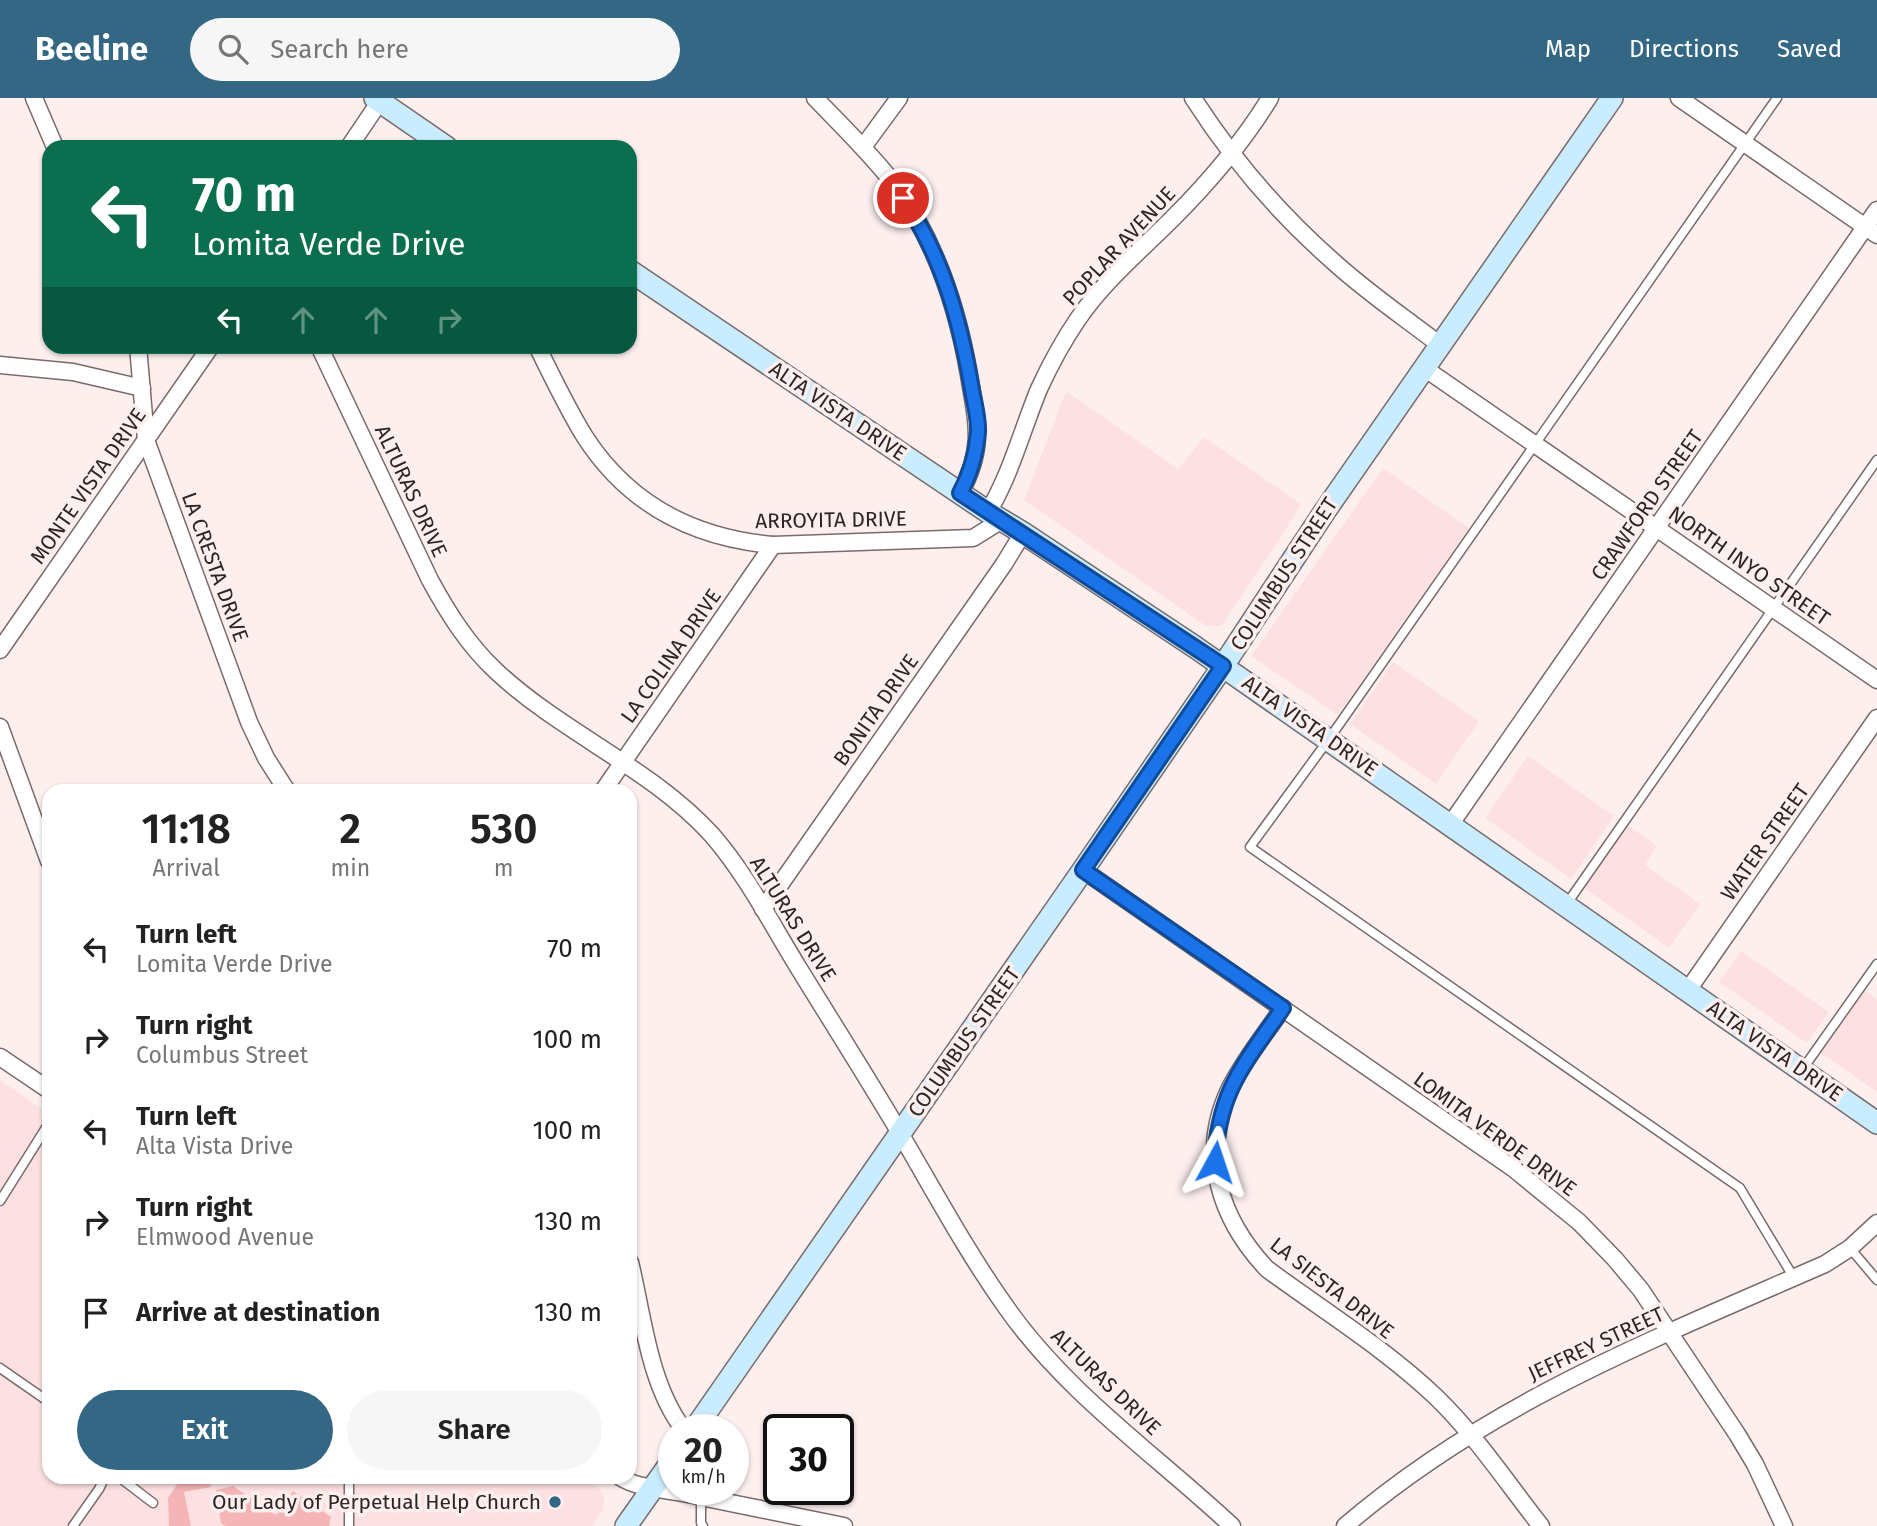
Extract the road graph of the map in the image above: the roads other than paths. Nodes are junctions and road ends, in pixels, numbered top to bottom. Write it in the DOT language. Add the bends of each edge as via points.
graph roads {
  1 [pos="34,98"];
  2 [pos="815,98"];
  3 [pos="899,98"];
  4 [pos="1192,98"];
  5 [pos="1270,98"];
  6 [pos="1612,98"];
  7 [pos="1679,98"];
  8 [pos="1777,98"];
  9 [pos="378,100"];
  10 [pos="52,140"];
  11 [pos="353,140"];
  12 [pos="436,140"];
  13 [pos="1745,144"];
  14 [pos="863,147"];
  15 [pos="1231,153"];
  16 [pos="1877,210"];
  17 [pos="1871,231"];
  18 [pos="637,276"];
  19 [pos="1440,345"];
  20 [pos="139,354"];
  21 [pos="205,354"];
  22 [pos="323,354"];
  23 [pos="541,354"];
  24 [pos="0,365"];
  25 [pos="1424,368"];
  26 [pos="142,388"];
  27 [pos="146,440"];
  28 [pos="1536,444"];
  29 [pos="1877,460"];
  30 [pos="960,493"];
  31 [pos="995,516"];
  32 [pos="1657,527"];
  33 [pos="1023,533"];
  34 [pos="774,545"];
  35 [pos="1774,609"];
  36 [pos="0,650"];
  37 [pos="1223,666"];
  38 [pos="1877,680"];
  39 [pos="1877,718"];
  40 [pos="0,727"];
  41 [pos="1329,739"];
  42 [pos="623,763"];
  43 [pos="283,784"];
  44 [pos="608,784"];
  45 [pos="1450,825"];
  46 [pos="42,841"];
  47 [pos="1083,870"];
  48 [pos="1566,905"];
  49 [pos="763,909"];
  50 [pos="1877,964"];
  51 [pos="1688,990"];
  52 [pos="1283,1008"];
  53 [pos="0,1057"];
  54 [pos="1802,1070"];
  55 [pos="42,1085"];
  56 [pos="1877,1123"];
  57 [pos="900,1134"];
  58 [pos="42,1136"];
  59 [pos="0,1201"];
  60 [pos="1877,1223"];
  61 [pos="1850,1248"];
  62 [pos="1794,1278"];
  63 [pos="1877,1280"];
  64 [pos="637,1292"];
  65 [pos="1671,1332"];
  66 [pos="0,1368"];
  67 [pos="42,1397"];
  68 [pos="671,1414"];
  69 [pos="705,1414"];
  70 [pos="1469,1435"];
  71 [pos="658,1480"];
  72 [pos="102,1484"];
  73 [pos="127,1484"];
  74 [pos="349,1484"];
  75 [pos="637,1484"];
  76 [pos="652,1488"];
  77 [pos="658,1489"];
  78 [pos="153,1503"];
  79 [pos="701,1505"];
  80 [pos="740,1505"];
  81 [pos="73,1526"];
  82 [pos="349,1526"];
  83 [pos="626,1526"];
  84 [pos="703,1526"];
  85 [pos="844,1526"];
  86 [pos="1232,1526"];
  87 [pos="1345,1526"];
  88 [pos="1541,1526"];
  89 [pos="1784,1526"];
  1 -- 10 [label="street"];
  2 -- 14 [label="street"];
  3 -- 14 [label="street"];
  4 -- 15 [label="street"];
  5 -- 15 [label="street, POPLAR AVENUE"];
  6 -- 19 [label="main road, COLUMBUS STREET"];
  7 -- 13 [label="street"];
  8 -- 13 [label="lane"];
  9 -- 11 [label="street"];
  9 -- 12 [label="main road"];
  13 -- 17 [label="street"];
  13 -- 28 [label="lane"];
  14 -- 30 [label="street" via="915,215 945,278 961,330 978,429 972,471"];
  15 -- 19 [label="street" via="1336,265"];
  15 -- 31 [label="street, POPLAR AVENUE" via="1079,318 1040,388"];
  16 -- 17 [label="street, CRAWFORD STREET"];
  17 -- 32 [label="street, CRAWFORD STREET"];
  18 -- 30 [label="main road, ALTA VISTA DRIVE"];
  19 -- 25 [label="main road, COLUMBUS STREET"];
  20 -- 26 [label="street, LA CRESTA DRIVE"];
  21 -- 27 [label="street, MONTE VISTA DRIVE"];
  22 -- 42 [label="street, ALTURAS DRIVE" via="430,580 469,643 518,691"];
  23 -- 34 [label="street, ARROYITA DRIVE" via="584,436 625,485 685,524 715,536"];
  24 -- 26 [label="street" via="73,372"];
  25 -- 28 [label="street, NORTH INYO STREET"];
  25 -- 37 [label="main road, COLUMBUS STREET"];
  26 -- 27 [label="street, LA CRESTA DRIVE"];
  27 -- 36 [label="street, MONTE VISTA DRIVE"];
  27 -- 43 [label="street, LA CRESTA DRIVE" via="249,722"];
  28 -- 32 [label="street, NORTH INYO STREET"];
  28 -- 41 [label="lane"];
  29 -- 35 [label="lane"];
  30 -- 31 [label="main road, ALTA VISTA DRIVE"];
  31 -- 33 [label="main road, ALTA VISTA DRIVE"];
  31 -- 34 [label="street, ARROYITA DRIVE" via="973,538"];
  32 -- 35 [label="street, NORTH INYO STREET"];
  32 -- 45 [label="street, CRAWFORD STREET"];
  33 -- 37 [label="main road, ALTA VISTA DRIVE"];
  33 -- 49 [label="street, BONITA DRIVE"];
  34 -- 42 [label="street, LA COLINA DRIVE"];
  35 -- 38 [label="street, NORTH INYO STREET"];
  35 -- 48 [label="lane"];
  37 -- 41 [label="main road, ALTA VISTA DRIVE"];
  37 -- 47 [label="main road, COLUMBUS STREET"];
  39 -- 51 [label="street, WATER STREET"];
  40 -- 46 [label="street"];
  41 -- 45 [label="main road, ALTA VISTA DRIVE"];
  41 -- 62 [label="lane" via="1250,847 1740,1188"];
  42 -- 44 [label="street, LA COLINA DRIVE"];
  42 -- 49 [label="street, ALTURAS DRIVE" via="704,828"];
  45 -- 48 [label="main road, ALTA VISTA DRIVE"];
  47 -- 52 [label="street, LOMITA VERDE DRIVE"];
  47 -- 57 [label="main road, COLUMBUS STREET"];
  48 -- 51 [label="main road, ALTA VISTA DRIVE"];
  49 -- 57 [label="street, ALTURAS DRIVE"];
  50 -- 54 [label="lane"];
  51 -- 54 [label="main road, ALTA VISTA DRIVE"];
  52 -- 65 [label="street, LOMITA VERDE DRIVE" via="1548,1195 1615,1259"];
  52 -- 70 [label="street, LA SIESTA DRIVE" via="1243,1066 1221,1112 1215,1162 1226,1211 1249,1250 1268,1269 1409,1373"];
  53 -- 55 [label="street"];
  54 -- 56 [label="main road, ALTA VISTA DRIVE"];
  57 -- 69 [label="main road, COLUMBUS STREET"];
  57 -- 86 [label="street, ALTURAS DRIVE" via="984,1275 1042,1352"];
  58 -- 59 [label="lane"];
  60 -- 61 [label="street, JEFFREY STREET"];
  61 -- 62 [label="street, JEFFREY STREET"];
  61 -- 63 [label="lane"];
  62 -- 65 [label="street, JEFFREY STREET"];
  64 -- 68 [label="street" via="658,1382"];
  65 -- 70 [label="street, JEFFREY STREET" via="1573,1376"];
  65 -- 89 [label="street, LOMITA VERDE DRIVE" via="1755,1464"];
  66 -- 67 [label="lane"];
  70 -- 87 [label="street, JEFFREY STREET"];
  70 -- 88 [label="street, LA SIESTA DRIVE"];
  71 -- 76 [label="main road"];
  72 -- 81 [label="lane"];
  73 -- 78 [label="lane"];
  74 -- 82 [label="lane"];
  75 -- 76 [label="street"];
  76 -- 77 [label="street"];
  76 -- 83 [label="main road"];
  79 -- 84 [label="lane"];
  80 -- 85 [label="street"];
}
